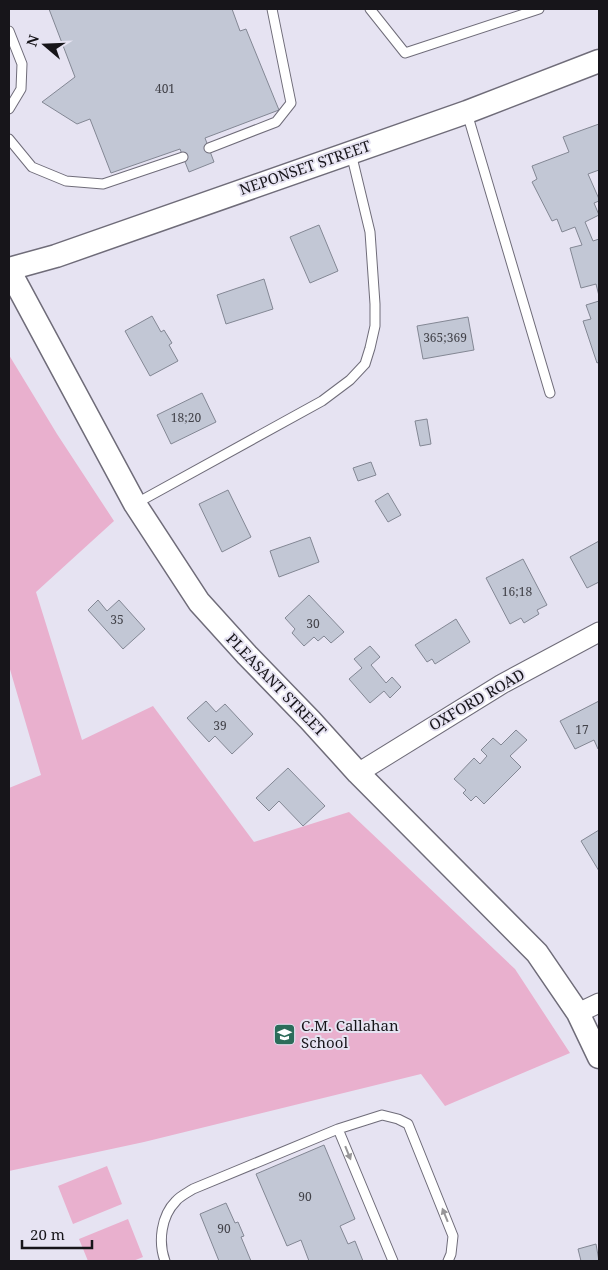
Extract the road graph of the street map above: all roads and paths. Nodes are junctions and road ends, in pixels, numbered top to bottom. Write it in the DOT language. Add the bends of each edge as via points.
graph roads {
  1 [pos="272,9"];
  2 [pos="370,9"];
  3 [pos="539,9"];
  4 [pos="9,31"];
  5 [pos="599,60"];
  6 [pos="9,109"];
  7 [pos="467,112"];
  8 [pos="9,139"];
  9 [pos="209,148"];
  10 [pos="351,152"];
  11 [pos="184,157"];
  12 [pos="9,270"];
  13 [pos="550,393"];
  14 [pos="135,504"];
  15 [pos="599,632"];
  16 [pos="358,773"];
  17 [pos="599,1003"];
  18 [pos="578,1013"];
  19 [pos="599,1057"];
  20 [pos="338,1128"];
  21 [pos="165,1261"];
  22 [pos="393,1261"];
  23 [pos="448,1261"];
  1 -- 9 [label="lane" via="291,103 276,122"];
  2 -- 3 [label="lane" via="405,53"];
  4 -- 6 [label="lane" via="22,64 22,88"];
  5 -- 7 [label="street, NEPONSET STREET"];
  7 -- 10 [label="street, NEPONSET STREET"];
  7 -- 13 [label="lane"];
  8 -- 11 [label="lane" via="32,167 66,181 103,184"];
  10 -- 12 [label="street, NEPONSET STREET"];
  10 -- 14 [label="lane" via="370,232 375,304 375,326 365,364 322,401"];
  12 -- 14 [label="street, PLEASANT STREET"];
  14 -- 16 [label="street, PLEASANT STREET" via="199,602"];
  15 -- 16 [label="street, OXFORD ROAD" via="502,684"];
  16 -- 18 [label="street, PLEASANT STREET" via="537,953"];
  17 -- 18 [label="street"];
  18 -- 19 [label="street, PLEASANT STREET"];
  20 -- 21 [label="lane" via="193,1189 177,1200 166,1215 162,1230 161,1251"];
  20 -- 22 [label="lane, one-way"];
  23 -- 20 [label="lane, one-way" via="453,1236 408,1124 382,1115"];
}
